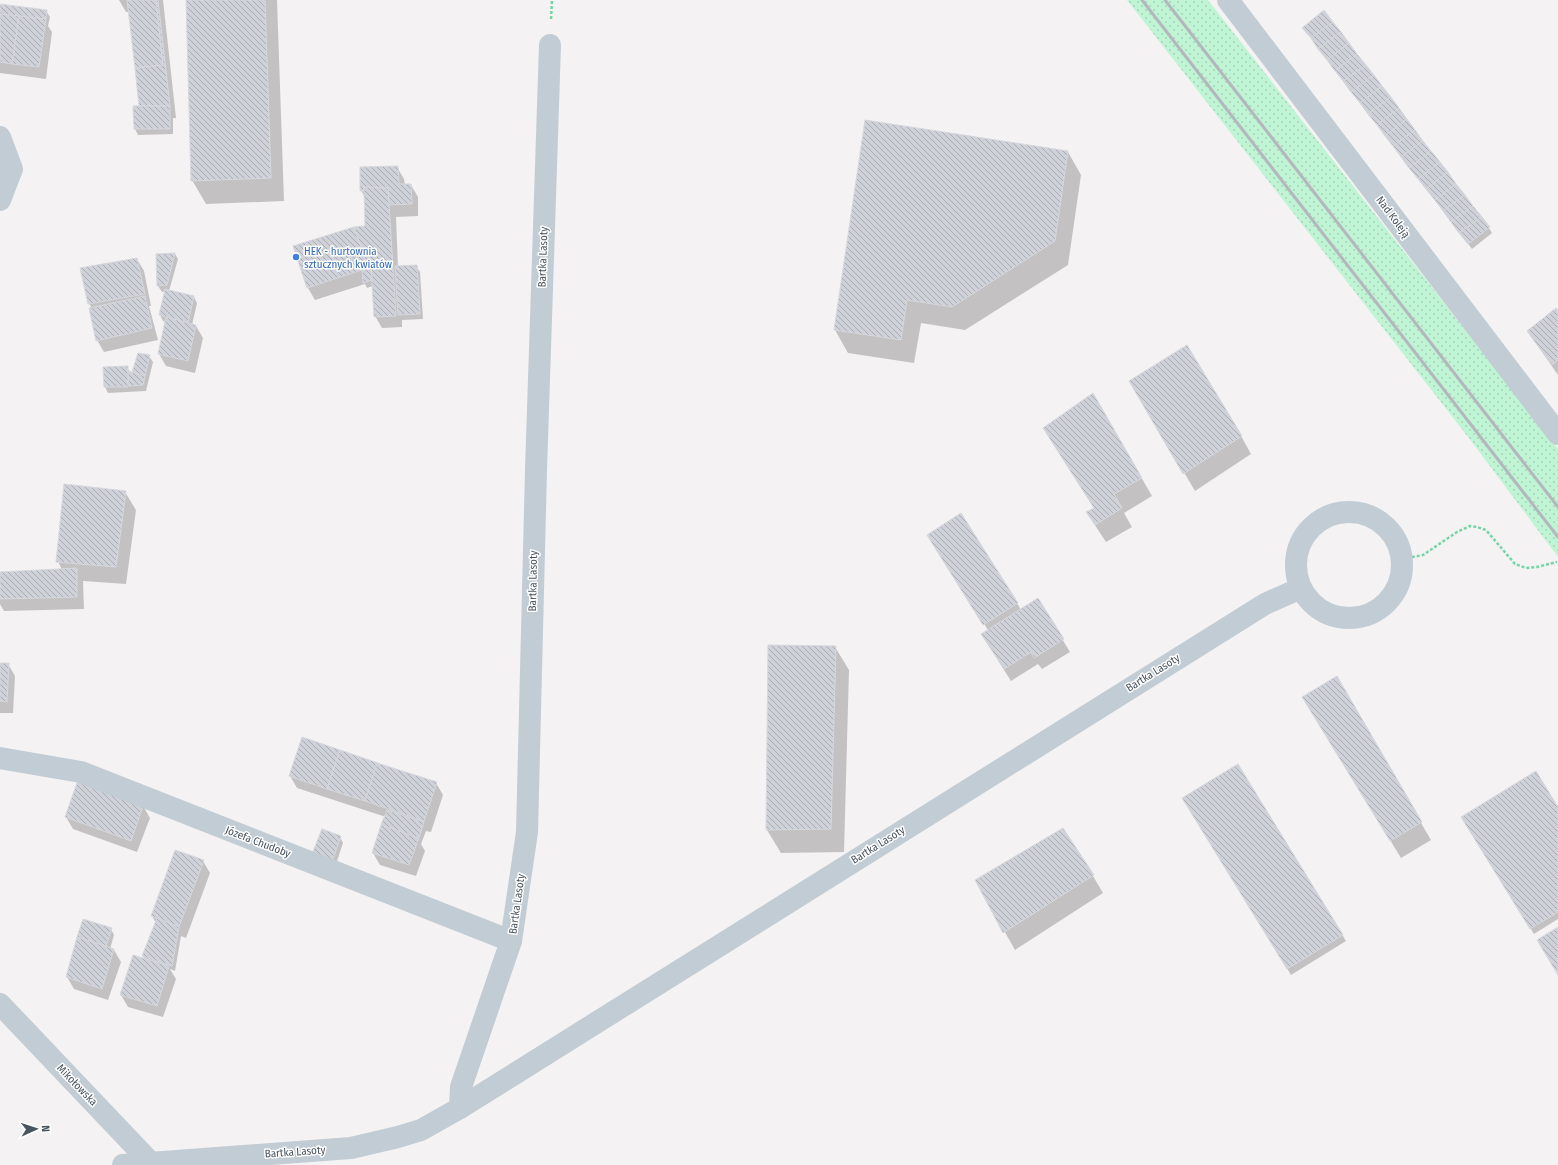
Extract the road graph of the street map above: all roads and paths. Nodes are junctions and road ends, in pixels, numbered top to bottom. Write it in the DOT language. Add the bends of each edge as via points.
graph roads {
  1 [pos="1228,0"];
  2 [pos="550,45"];
  3 [pos="0,137"];
  4 [pos="0,200"];
  5 [pos="1558,434"];
  6 [pos="1402,558"];
  7 [pos="1557,562"];
  8 [pos="1301,588"];
  9 [pos="0,758"];
  10 [pos="511,941"];
  11 [pos="0,1004"];
  12 [pos="460,1108"];
  13 [pos="153,1164"];
  14 [pos="123,1165"];
  1 -- 5 [label="street, Nad Koleją"];
  2 -- 10 [label="street, Bartka Lasoty" via="527,832"];
  3 -- 4 [label="street" via="12,169"];
  6 -- 7 [label="path" via="1423,555 1470,526 1486,530 1515,564 1526,568"];
  6 -- 8 [label="street" via="1402,575 1391,598 1379,610 1364,617 1339,618 1323,612 1310,602"];
  6 -- 8 [label="street" via="1393,535 1382,523 1359,513 1334,514 1319,521 1302,540 1296,563"];
  8 -- 12 [label="street, Bartka Lasoty" via="1265,604"];
  9 -- 10 [label="street, Józefa Chudoby" via="81,772"];
  10 -- 12 [label="street, Bartka Lasoty" via="461,1087"];
  11 -- 13 [label="street, Mikołowska"];
  12 -- 13 [label="street, Bartka Lasoty" via="421,1130 351,1148"];
  13 -- 14 [label="street, Bartka Lasoty"];
}
